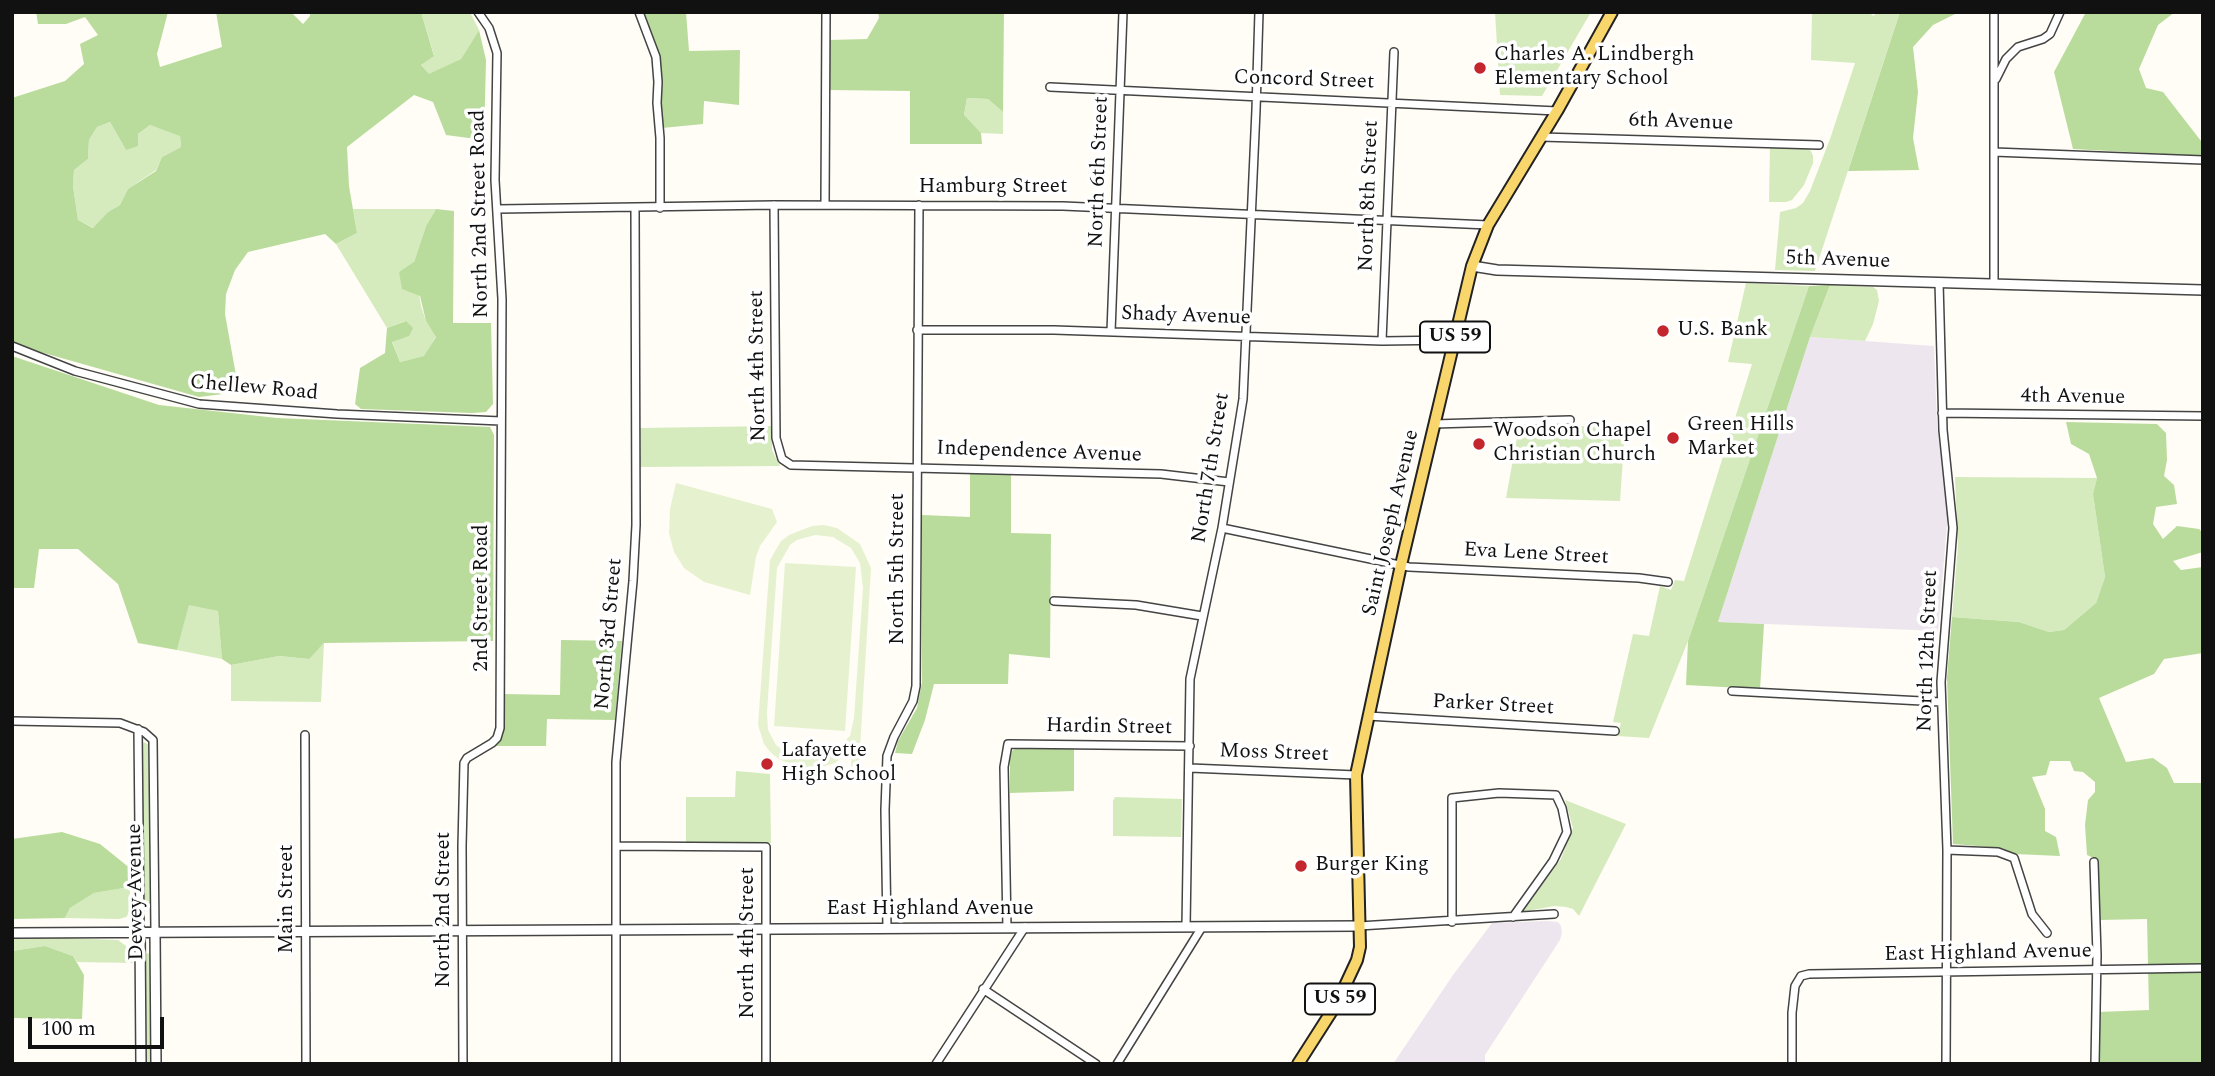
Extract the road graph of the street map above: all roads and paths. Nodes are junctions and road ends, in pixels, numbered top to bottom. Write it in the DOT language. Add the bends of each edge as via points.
graph roads {
  1 [pos="478,12"];
  2 [pos="639,12"];
  3 [pos="826,12"];
  4 [pos="1123,12"];
  5 [pos="1259,12"];
  6 [pos="1612,12"];
  7 [pos="1994,12"];
  8 [pos="2060,12"];
  9 [pos="1394,52"];
  10 [pos="1994,83"];
  11 [pos="1050,88"];
  12 [pos="1120,92"];
  13 [pos="1257,96"];
  14 [pos="1392,102"];
  15 [pos="1557,111"];
  16 [pos="1541,137"];
  17 [pos="1819,145"];
  18 [pos="1994,152"];
  19 [pos="2203,160"];
  20 [pos="774,205"];
  21 [pos="825,205"];
  22 [pos="919,205"];
  23 [pos="635,208"];
  24 [pos="660,208"];
  25 [pos="1116,208"];
  26 [pos="498,209"];
  27 [pos="1251,215"];
  28 [pos="1387,220"];
  29 [pos="1488,225"];
  30 [pos="1472,266"];
  31 [pos="1939,282"];
  32 [pos="1994,284"];
  33 [pos="2203,290"];
  34 [pos="916,330"];
  35 [pos="1111,332"];
  36 [pos="1245,337"];
  37 [pos="1454,340"];
  38 [pos="1382,341"];
  39 [pos="12,346"];
  40 [pos="1942,412"];
  41 [pos="2203,416"];
  42 [pos="1570,420"];
  43 [pos="501,421"];
  44 [pos="1434,424"];
  45 [pos="848,466"];
  46 [pos="916,467"];
  47 [pos="1229,482"];
  48 [pos="1222,528"];
  49 [pos="1401,565"];
  50 [pos="1668,582"];
  51 [pos="1054,601"];
  52 [pos="1202,616"];
  53 [pos="1732,691"];
  54 [pos="1941,702"];
  55 [pos="1368,716"];
  56 [pos="12,721"];
  57 [pos="138,729"];
  58 [pos="1615,731"];
  59 [pos="305,734"];
  60 [pos="1190,746"];
  61 [pos="467,758"];
  62 [pos="1190,768"];
  63 [pos="1356,775"];
  64 [pos="616,846"];
  65 [pos="1947,850"];
  66 [pos="2094,862"];
  67 [pos="1554,914"];
  68 [pos="1513,917"];
  69 [pos="1452,922"];
  70 [pos="1359,926"];
  71 [pos="1025,927"];
  72 [pos="1186,927"];
  73 [pos="1202,927"];
  74 [pos="766,928"];
  75 [pos="887,928"];
  76 [pos="1007,928"];
  77 [pos="615,929"];
  78 [pos="305,931"];
  79 [pos="462,931"];
  80 [pos="140,932"];
  81 [pos="155,932"];
  82 [pos="12,933"];
  83 [pos="2047,933"];
  84 [pos="2203,968"];
  85 [pos="2097,969"];
  86 [pos="1947,971"];
  87 [pos="983,989"];
  88 [pos="141,1064"];
  89 [pos="156,1064"];
  90 [pos="306,1064"];
  91 [pos="463,1064"];
  92 [pos="615,1064"];
  93 [pos="766,1064"];
  94 [pos="936,1064"];
  95 [pos="1096,1064"];
  96 [pos="1117,1064"];
  97 [pos="1298,1064"];
  98 [pos="1793,1064"];
  99 [pos="1946,1064"];
  100 [pos="2095,1064"];
  1 -- 26 [label="street, North 2nd Street Road" via="497,53"];
  2 -- 24 [label="street" via="656,57"];
  3 -- 21 [label="street"];
  4 -- 12 [label="street, North 6th Street"];
  5 -- 13 [label="street, North 7th Street"];
  6 -- 15 [label="main road, Saint Joseph Avenue / US 59"];
  7 -- 10 [label="street"];
  8 -- 10 [label="street" via="2050,34 2018,47"];
  9 -- 14 [label="street, North 8th Street"];
  10 -- 18 [label="street"];
  11 -- 12 [label="street, Concord Street"];
  12 -- 13 [label="street, Concord Street"];
  12 -- 25 [label="street, North 6th Street"];
  13 -- 14 [label="street, Concord Street"];
  13 -- 27 [label="street, North 7th Street"];
  14 -- 15 [label="street, Concord Street"];
  14 -- 28 [label="street, North 8th Street"];
  15 -- 16 [label="main road, Saint Joseph Avenue / US 59"];
  16 -- 17 [label="street, 6th Avenue"];
  16 -- 29 [label="main road, Saint Joseph Avenue / US 59"];
  18 -- 19 [label="street"];
  18 -- 32 [label="street"];
  20 -- 21 [label="street, Hamburg Street"];
  20 -- 24 [label="street, Hamburg Street"];
  20 -- 45 [label="street, North 4th Street" via="778,450 791,465"];
  21 -- 22 [label="street, Hamburg Street"];
  22 -- 25 [label="street, Hamburg Street"];
  22 -- 34 [label="street, North 5th Street"];
  23 -- 24 [label="street, Hamburg Street"];
  23 -- 26 [label="street, Hamburg Street"];
  23 -- 64 [label="street, North 3rd Street" via="636,525 616,762"];
  25 -- 27 [label="street, Hamburg Street"];
  25 -- 35 [label="street, North 6th Street"];
  26 -- 43 [label="street, North 2nd Street Road"];
  27 -- 28 [label="street, Hamburg Street"];
  27 -- 36 [label="street, North 7th Street"];
  28 -- 29 [label="street, Hamburg Street"];
  28 -- 38 [label="street, North 8th Street"];
  29 -- 30 [label="main road, Saint Joseph Avenue / US 59"];
  30 -- 31 [label="street, 5th Avenue"];
  30 -- 37 [label="main road, Saint Joseph Avenue / US 59"];
  31 -- 32 [label="street, 5th Avenue"];
  31 -- 40 [label="street, North 12th Street"];
  32 -- 33 [label="street, 5th Avenue"];
  34 -- 35 [label="street, Shady Avenue"];
  34 -- 46 [label="street, North 5th Street"];
  35 -- 36 [label="street, Shady Avenue"];
  36 -- 38 [label="street, Shady Avenue"];
  36 -- 47 [label="street, North 7th Street" via="1243,399"];
  37 -- 38 [label="street, Shady Avenue"];
  37 -- 44 [label="main road, Saint Joseph Avenue / US 59"];
  39 -- 43 [label="street, Chellew Road" via="75,371 199,404"];
  40 -- 41 [label="street, 4th Avenue"];
  40 -- 54 [label="street, North 12th Street" via="1952,528"];
  42 -- 44 [label="street"];
  43 -- 61 [label="street, 2nd Street Road" via="500,728 492,743"];
  44 -- 49 [label="main road, Saint Joseph Avenue / US 59"];
  45 -- 46 [label="street, Independence Avenue"];
  46 -- 47 [label="street, Independence Avenue" via="1161,474"];
  46 -- 75 [label="street, North 5th Street" via="916,686 887,756"];
  47 -- 48 [label="street, North 7th Street"];
  48 -- 49 [label="street, Eva Lene Street"];
  48 -- 52 [label="street, North 7th Street"];
  49 -- 50 [label="street, Eva Lene Street"];
  49 -- 55 [label="main road, Saint Joseph Avenue / US 59"];
  51 -- 52 [label="street" via="1136,605"];
  52 -- 60 [label="street, North 7th Street" via="1190,679"];
  53 -- 54 [label="street"];
  54 -- 65 [label="street, North 12th Street"];
  55 -- 58 [label="street, Parker Street"];
  55 -- 63 [label="main road, Saint Joseph Avenue / US 59"];
  56 -- 57 [label="street" via="100,721"];
  57 -- 80 [label="street, Dewey Avenue"];
  57 -- 81 [label="street, Dewey Avenue" via="153,740"];
  59 -- 78 [label="street, Main Street"];
  60 -- 62 [label="street, North 7th Street"];
  60 -- 76 [label="street, Hardin Street" via="1008,744 1004,767"];
  61 -- 79 [label="street, North 2nd Street"];
  62 -- 63 [label="street, Moss Street"];
  62 -- 72 [label="street, North 7th Street"];
  63 -- 70 [label="main road, Saint Joseph Avenue / US 59"];
  64 -- 74 [label="street, North 4th Street" via="766,847"];
  64 -- 77 [label="street, North 3rd Street"];
  65 -- 83 [label="street" via="1998,852 2014,858 2032,914"];
  65 -- 86 [label="street, North 12th Street"];
  66 -- 85 [label="street"];
  67 -- 68 [label="street, East Highland Avenue"];
  68 -- 69 [label="street, East Highland Avenue"];
  68 -- 69 [label="street" via="1553,861 1567,832 1556,795 1499,793 1452,798"];
  69 -- 70 [label="street, East Highland Avenue"];
  70 -- 73 [label="street, East Highland Avenue"];
  70 -- 97 [label="main road, Saint Joseph Avenue / US 59" via="1360,947 1352,974"];
  71 -- 72 [label="street, East Highland Avenue"];
  71 -- 76 [label="street, East Highland Avenue"];
  71 -- 87 [label="street"];
  72 -- 73 [label="street, East Highland Avenue"];
  73 -- 96 [label="street"];
  74 -- 75 [label="street, East Highland Avenue"];
  74 -- 77 [label="street, East Highland Avenue"];
  74 -- 93 [label="street, North 4th Street"];
  75 -- 76 [label="street, East Highland Avenue"];
  77 -- 79 [label="street, East Highland Avenue"];
  77 -- 92 [label="street, North 3rd Street"];
  78 -- 79 [label="street, East Highland Avenue"];
  78 -- 81 [label="street, East Highland Avenue"];
  78 -- 90 [label="street, Main Street"];
  79 -- 91 [label="street, North 2nd Street"];
  80 -- 81 [label="street, East Highland Avenue"];
  80 -- 82 [label="street, East Highland Avenue"];
  80 -- 88 [label="street, Dewey Avenue"];
  81 -- 89 [label="street, Dewey Avenue"];
  84 -- 85 [label="street, East Highland Avenue"];
  85 -- 86 [label="street, East Highland Avenue"];
  85 -- 100 [label="street"];
  86 -- 98 [label="street, East Highland Avenue" via="1810,974 1796,981"];
  86 -- 99 [label="street, North 12th Street"];
  87 -- 94 [label="street"];
  87 -- 95 [label="street"];
}
